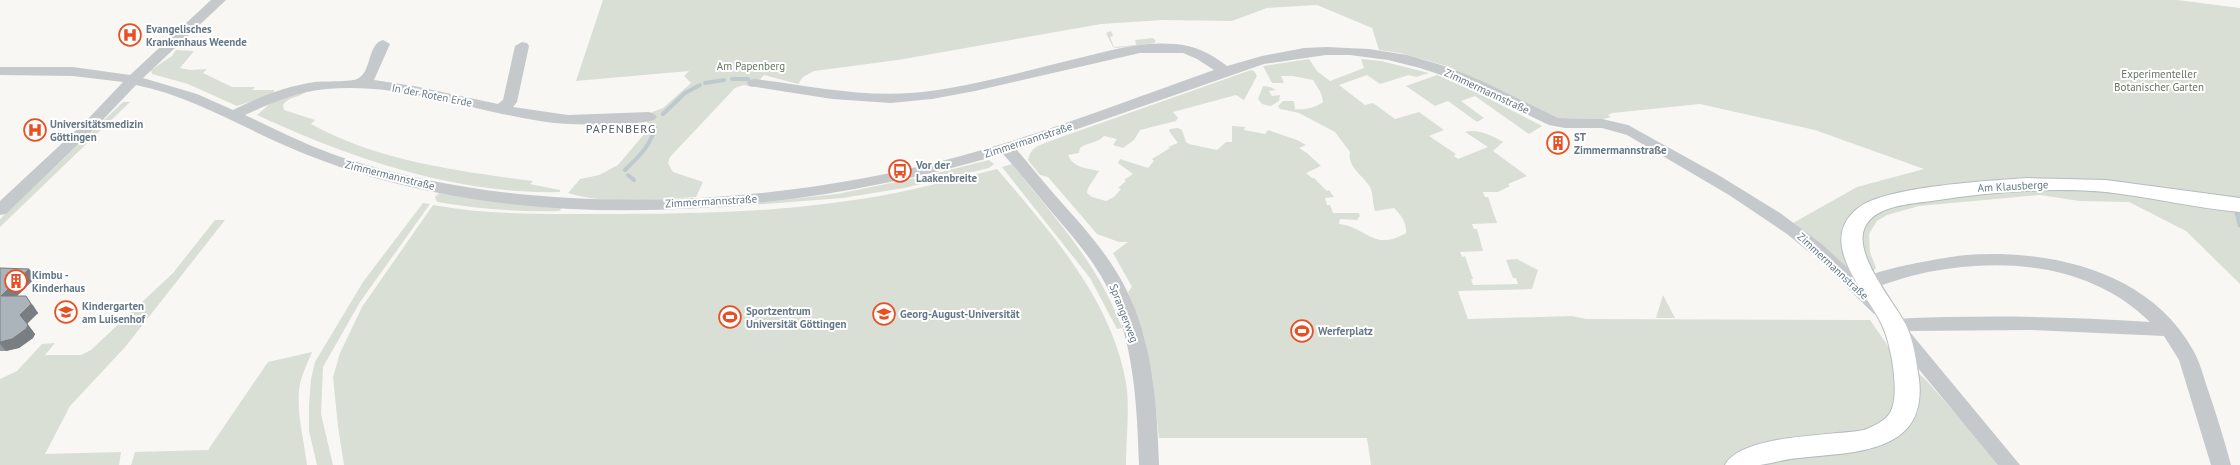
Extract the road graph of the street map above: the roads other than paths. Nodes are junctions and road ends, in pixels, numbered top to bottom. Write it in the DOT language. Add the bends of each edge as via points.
graph roads {
  1 [pos="219,0"];
  2 [pos="383,44"];
  3 [pos="522,46"];
  4 [pos="0,71"];
  5 [pos="1224,71"];
  6 [pos="133,80"];
  7 [pos="362,83"];
  8 [pos="754,83"];
  9 [pos="502,109"];
  10 [pos="234,115"];
  11 [pos="649,117"];
  12 [pos="1007,148"];
  13 [pos="2240,205"];
  14 [pos="0,210"];
  15 [pos="1868,283"];
  16 [pos="1894,325"];
  17 [pos="2169,330"];
  18 [pos="1149,465"];
  19 [pos="1738,465"];
  20 [pos="2010,465"];
  21 [pos="2221,465"];
  1 -- 6 [label="street"];
  2 -- 7 [label="street" via="369,77"];
  3 -- 9 [label="street" via="510,102"];
  4 -- 6 [label="street, Zimmermannstraße" via="66,70"];
  5 -- 8 [label="street" via="1198,54 1177,48 1160,47 1119,52 944,93 910,97 837,96"];
  5 -- 12 [label="street, Zimmermannstraße"];
  5 -- 16 [label="street, Zimmermannstraße" via="1260,59 1295,53 1374,53 1411,60 1455,74 1553,122 1602,124 1622,128 1762,209 1793,230 1838,268"];
  6 -- 10 [label="street, Zimmermannstraße" via="186,94"];
  6 -- 14 [label="street" via="91,124"];
  7 -- 9 [label="street, In der Roten Erde" via="400,88"];
  7 -- 10 [label="street, In der Roten Erde" via="325,85 298,90 268,99"];
  9 -- 11 [label="street, In der Roten Erde" via="554,118 599,120"];
  10 -- 12 [label="street, Zimmermannstraße" via="301,147 337,161 389,176 441,188 572,202 686,203 798,194 893,178"];
  12 -- 18 [label="street, Sprangerweg" via="1095,253 1121,297 1140,361"];
  13 -- 15 [label="street, Am Klausberge" via="2131,188 2082,184 2015,184 1900,200 1870,210 1861,216 1852,230 1852,249"];
  15 -- 16 [label="street, Am Klausberge"];
  15 -- 17 [label="street" via="1929,266 2002,260 2055,263 2111,283 2152,312"];
  16 -- 17 [label="street" via="2026,324"];
  16 -- 19 [label="street" via="1903,352 1908,394 1904,411 1894,426 1882,434 1859,442 1766,451"];
  16 -- 20 [label="street, Am Klausberge"];
  17 -- 21 [label="street" via="2186,352"];
}
